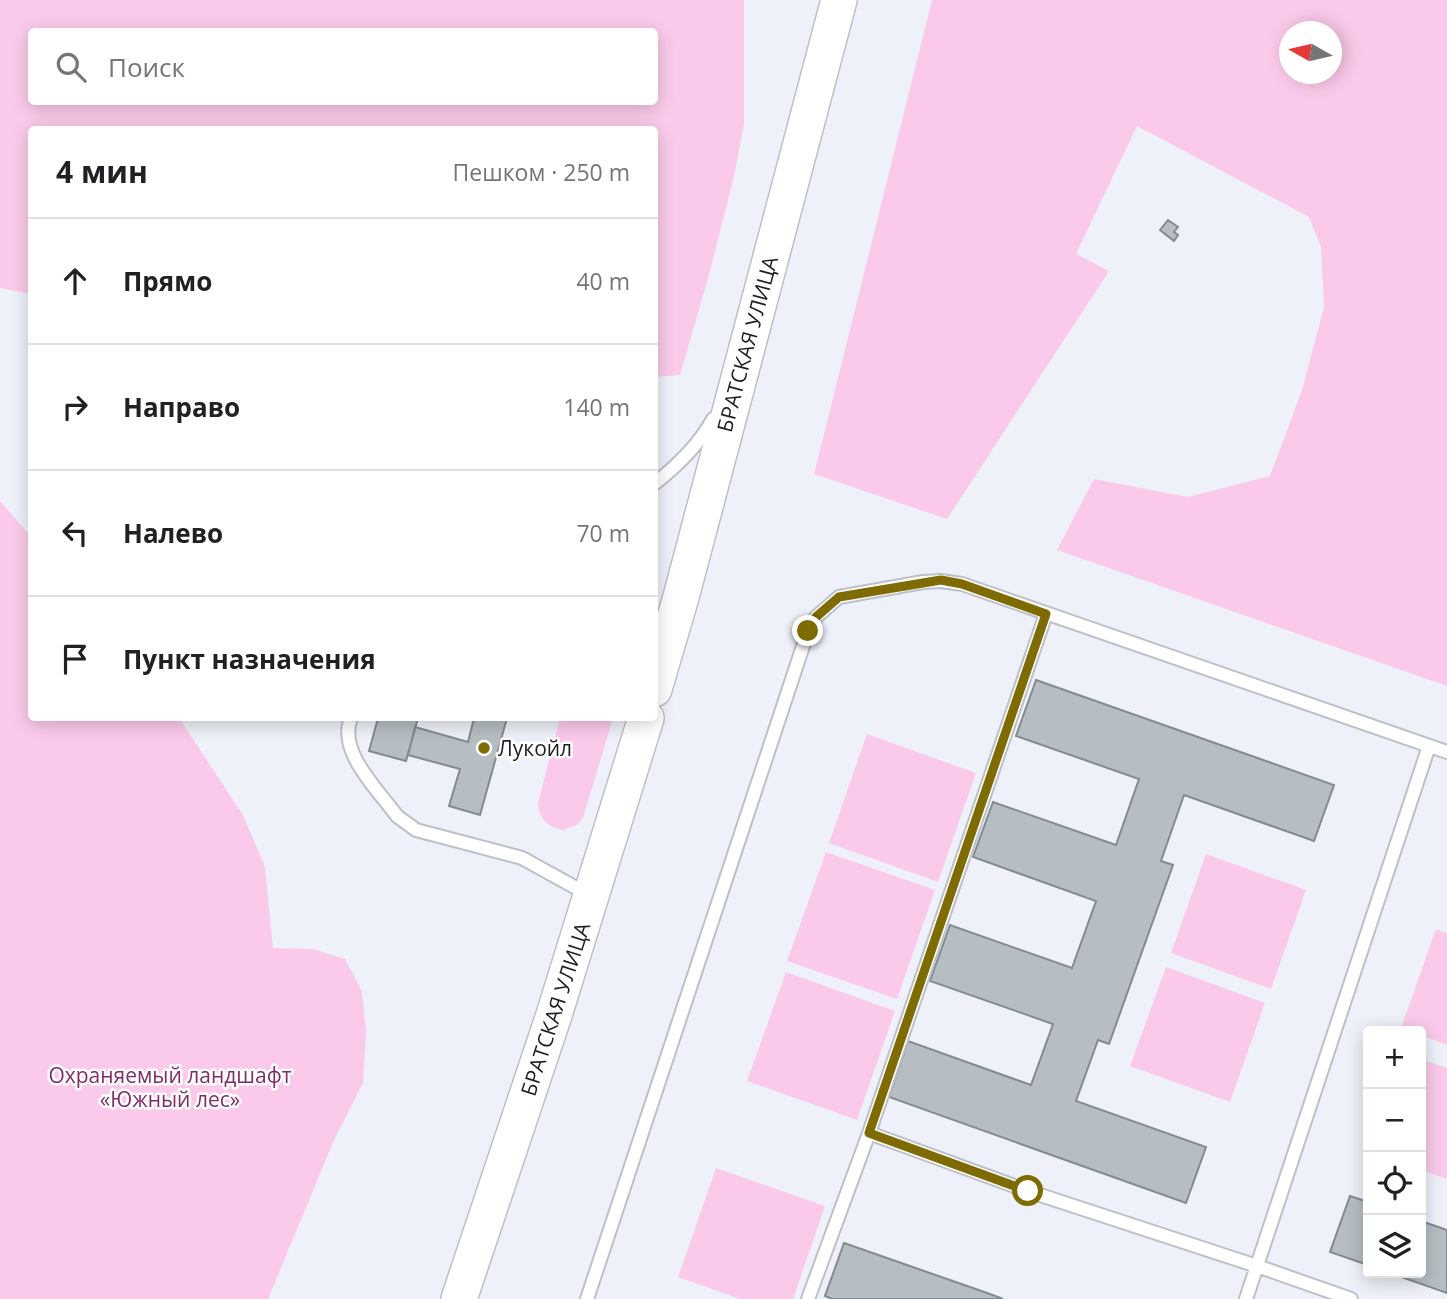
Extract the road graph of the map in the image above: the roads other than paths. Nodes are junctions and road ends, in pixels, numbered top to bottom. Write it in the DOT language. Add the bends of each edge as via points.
graph roads {
  1 [pos="839,0"];
  2 [pos="759,298"];
  3 [pos="658,481"];
  4 [pos="1046,614"];
  5 [pos="658,675"];
  6 [pos="350,721"];
  7 [pos="645,721"];
  8 [pos="1429,746"];
  9 [pos="1447,752"];
  10 [pos="591,896"];
  11 [pos="869,1133"];
  12 [pos="1257,1266"];
  13 [pos="459,1299"];
  14 [pos="587,1299"];
  15 [pos="808,1299"];
  16 [pos="1245,1299"];
  17 [pos="1351,1299"];
  1 -- 2 [label="main road, БРАТСКАЯ УЛИЦА"];
  2 -- 3 [label="lane" via="724,400 705,435"];
  2 -- 5 [label="main road, БРАТСКАЯ УЛИЦА"];
  4 -- 8 [label="lane"];
  4 -- 11 [label="lane"];
  4 -- 14 [label="lane" via="941,580 839,597 816,617"];
  6 -- 10 [label="lane" via="346,732 351,753 407,825 522,858"];
  7 -- 10 [label="main road, БРАТСКАЯ УЛИЦА"];
  8 -- 9 [label="lane"];
  8 -- 12 [label="lane"];
  10 -- 13 [label="main road, БРАТСКАЯ УЛИЦА"];
  11 -- 12 [label="lane"];
  11 -- 15 [label="lane"];
  12 -- 16 [label="lane"];
  12 -- 17 [label="lane"];
}
